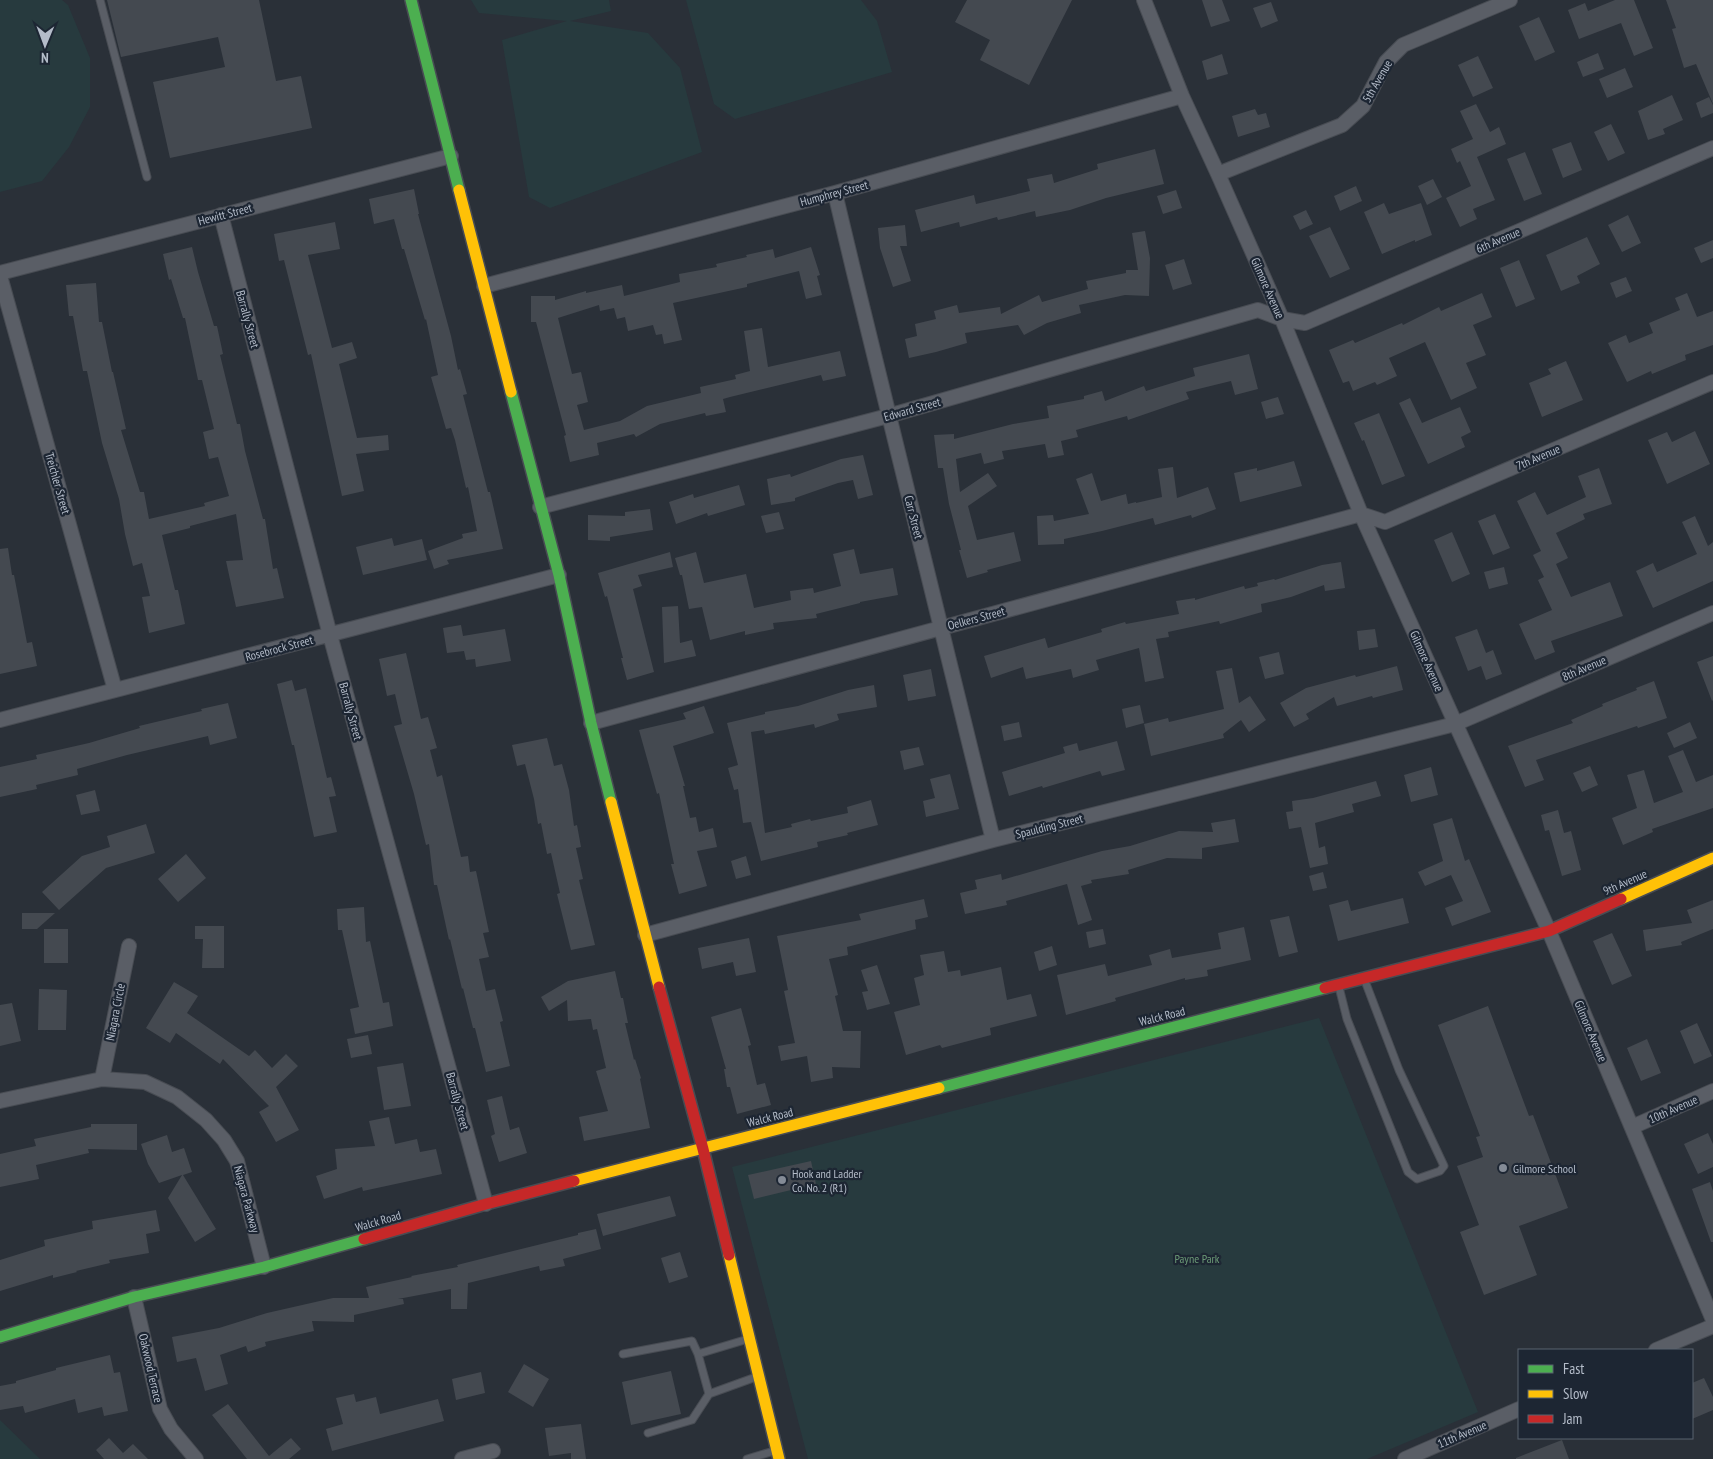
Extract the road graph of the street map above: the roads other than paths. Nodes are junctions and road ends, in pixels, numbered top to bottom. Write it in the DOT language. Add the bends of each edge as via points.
graph roads {
  1 [pos="100,0"];
  2 [pos="411,0"];
  3 [pos="1144,0"];
  4 [pos="1510,0"];
  5 [pos="1182,96"];
  6 [pos="1713,148"];
  7 [pos="451,156"];
  8 [pos="1218,174"];
  9 [pos="148,177"];
  10 [pos="835,193"];
  11 [pos="221,215"];
  12 [pos="0,274"];
  13 [pos="484,286"];
  14 [pos="1282,319"];
  15 [pos="1713,382"];
  16 [pos="888,416"];
  17 [pos="540,507"];
  18 [pos="1361,514"];
  19 [pos="558,575"];
  20 [pos="1713,613"];
  21 [pos="942,628"];
  22 [pos="330,635"];
  23 [pos="116,690"];
  24 [pos="0,720"];
  25 [pos="591,723"];
  26 [pos="1455,724"];
  27 [pos="993,840"];
  28 [pos="1713,858"];
  29 [pos="1549,931"];
  30 [pos="645,935"];
  31 [pos="128,946"];
  32 [pos="1364,978"];
  33 [pos="1339,985"];
  34 [pos="102,1079"];
  35 [pos="1713,1092"];
  36 [pos="0,1101"];
  37 [pos="1632,1127"];
  38 [pos="703,1149"];
  39 [pos="486,1204"];
  40 [pos="264,1267"];
  41 [pos="134,1297"];
  42 [pos="1713,1320"];
  43 [pos="1713,1326"];
  44 [pos="0,1337"];
  45 [pos="750,1338"];
  46 [pos="1658,1349"];
  47 [pos="623,1354"];
  48 [pos="698,1354"];
  49 [pos="759,1376"];
  50 [pos="709,1394"];
  51 [pos="1518,1409"];
  52 [pos="648,1433"];
  53 [pos="493,1451"];
  54 [pos="778,1455"];
  55 [pos="196,1459"];
  56 [pos="462,1459"];
  57 [pos="747,1459"];
  58 [pos="1405,1459"];
  1 -- 9 [label="lane"];
  2 -- 7 [label="street"];
  3 -- 5 [label="street, Gilmore Avenue"];
  4 -- 8 [label="street, 5th Avenue" via="1403,45 1386,62 1363,106 1342,125"];
  5 -- 8 [label="street, Gilmore Avenue"];
  5 -- 10 [label="street, Humphrey Street"];
  6 -- 14 [label="street, 6th Avenue" via="1305,324"];
  7 -- 11 [label="street, Hewitt Street"];
  7 -- 13 [label="street"];
  8 -- 14 [label="street, Gilmore Avenue"];
  10 -- 13 [label="street, Humphrey Street"];
  10 -- 16 [label="street, Carr Street"];
  11 -- 12 [label="street, Hewitt Street"];
  11 -- 22 [label="street, Barrally Street"];
  12 -- 23 [label="street, Treichler Street"];
  13 -- 17 [label="street"];
  14 -- 16 [label="street, Edward Street" via="1258,310"];
  14 -- 18 [label="street, Gilmore Avenue"];
  15 -- 18 [label="street, 7th Avenue" via="1385,522"];
  16 -- 17 [label="street, Edward Street"];
  16 -- 21 [label="street, Carr Street"];
  17 -- 19 [label="street"];
  18 -- 21 [label="street, Oelkers Street"];
  18 -- 26 [label="street, Gilmore Avenue"];
  19 -- 22 [label="street, Rosebrock Street"];
  19 -- 25 [label="street"];
  20 -- 26 [label="street, 8th Avenue"];
  21 -- 25 [label="street, Oelkers Street"];
  21 -- 27 [label="street, Carr Street"];
  22 -- 23 [label="street, Rosebrock Street"];
  22 -- 39 [label="street, Barrally Street"];
  23 -- 24 [label="street, Rosebrock Street"];
  25 -- 30 [label="street"];
  26 -- 27 [label="street, Spaulding Street"];
  26 -- 29 [label="street, Gilmore Avenue"];
  27 -- 30 [label="street, Spaulding Street"];
  28 -- 29 [label="street, 9th Avenue"];
  29 -- 32 [label="street, Walck Road"];
  29 -- 37 [label="street, Gilmore Avenue"];
  30 -- 38 [label="street"];
  31 -- 34 [label="street, Niagara Circle"];
  32 -- 33 [label="street, Walck Road"];
  32 -- 33 [label="lane" via="1399,1070 1444,1166 1440,1172 1417,1179 1408,1172 1346,1018"];
  33 -- 38 [label="street, Walck Road"];
  34 -- 36 [label="street, Niagara Parkway"];
  34 -- 40 [label="street, Niagara Parkway" via="145,1082 177,1097 206,1120 224,1140 237,1160"];
  35 -- 37 [label="street, 10th Avenue"];
  37 -- 42 [label="street, Gilmore Avenue"];
  38 -- 39 [label="street, Walck Road"];
  38 -- 45 [label="street"];
  39 -- 40 [label="street, Walck Road"];
  40 -- 41 [label="street, Walck Road"];
  41 -- 44 [label="street, Walck Road"];
  41 -- 55 [label="street, Oakwood Terrace" via="160,1409 171,1429"];
  43 -- 46 [label="street"];
  45 -- 48 [label="lane"];
  45 -- 49 [label="street"];
  47 -- 48 [label="lane" via="692,1341"];
  48 -- 50 [label="lane"];
  49 -- 50 [label="lane"];
  49 -- 54 [label="street"];
  50 -- 52 [label="lane" via="692,1420"];
  51 -- 58 [label="street, 11th Avenue"];
  53 -- 56 [label="street"];
  54 -- 57 [label="lane"];
}
